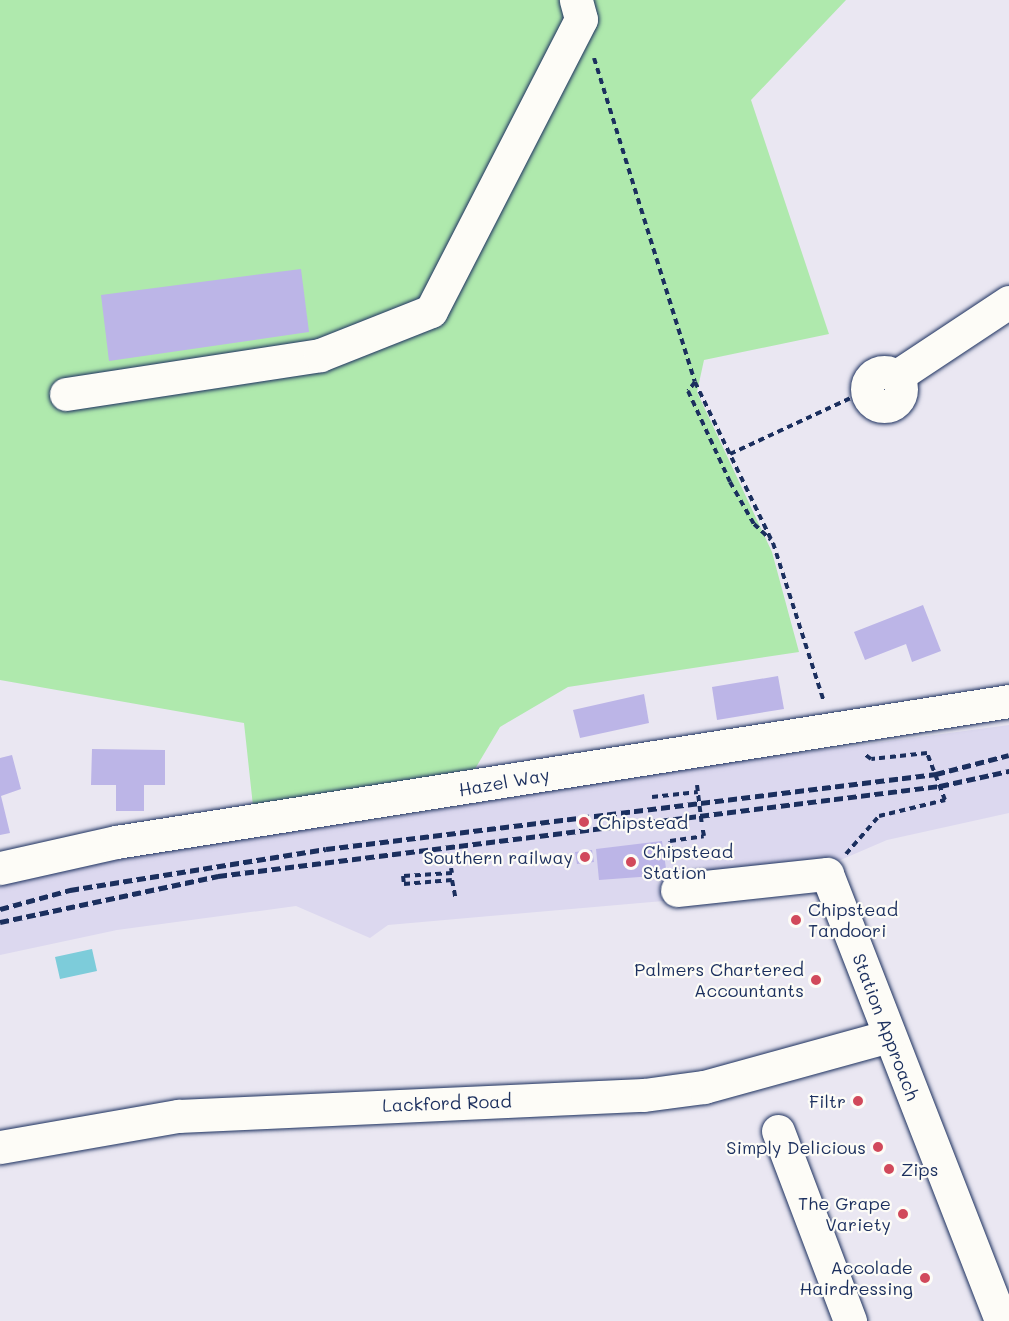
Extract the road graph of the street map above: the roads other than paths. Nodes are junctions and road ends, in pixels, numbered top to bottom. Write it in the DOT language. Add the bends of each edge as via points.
graph roads {
  1 [pos="579,9"];
  2 [pos="1009,302"];
  3 [pos="866,391"];
  4 [pos="66,394"];
  5 [pos="1009,701"];
  6 [pos="0,868"];
  7 [pos="677,890"];
  8 [pos="878,1039"];
  9 [pos="778,1131"];
  10 [pos="0,1147"];
  11 [pos="850,1321"];
  12 [pos="982,1321"];
  13 [pos="1001,1321"];
  1 -- 4 [label="street" via="431,310 320,355"];
  2 -- 3 [label="street" via="897,376 883,371 870,377"];
  5 -- 6 [label="street, Hazel Way" via="116,842"];
  7 -- 8 [label="street, Station Approach" via="817,875"];
  8 -- 10 [label="street, Lackford Road" via="704,1087 645,1095 178,1116"];
  8 -- 12 [label="street"];
  8 -- 13 [label="street, Station Approach"];
  9 -- 11 [label="street"];
}
